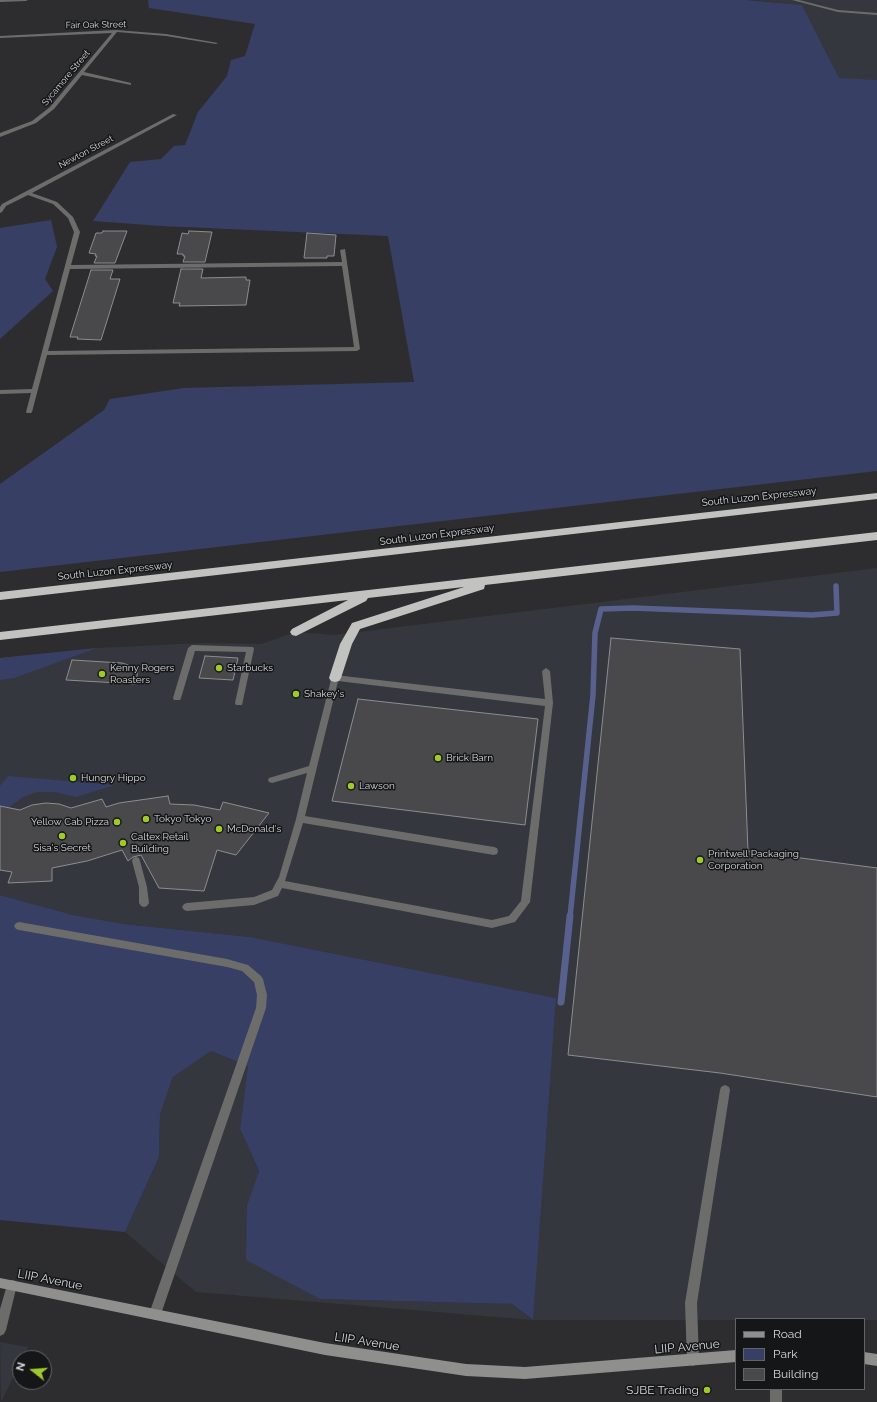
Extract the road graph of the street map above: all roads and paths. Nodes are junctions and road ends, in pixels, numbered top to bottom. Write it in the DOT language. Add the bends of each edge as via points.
graph roads {
  1 [pos="14,0"];
  2 [pos="26,0"];
  3 [pos="794,0"];
  4 [pos="0,1"];
  5 [pos="877,14"];
  6 [pos="116,31"];
  7 [pos="0,37"];
  8 [pos="216,43"];
  9 [pos="82,73"];
  10 [pos="128,84"];
  11 [pos="176,115"];
  12 [pos="0,135"];
  13 [pos="28,193"];
  14 [pos="2,204"];
  15 [pos="0,211"];
  16 [pos="343,250"];
  17 [pos="344,264"];
  18 [pos="69,267"];
  19 [pos="45,353"];
  20 [pos="34,391"];
  21 [pos="0,392"];
  22 [pos="29,412"];
  23 [pos="877,496"];
  24 [pos="877,536"];
  25 [pos="506,578"];
  26 [pos="369,594"];
  27 [pos="0,596"];
  28 [pos="296,632"];
  29 [pos="0,636"];
  30 [pos="546,671"];
  31 [pos="335,678"];
  32 [pos="177,698"];
  33 [pos="239,703"];
  34 [pos="549,703"];
  35 [pos="314,768"];
  36 [pos="272,780"];
  37 [pos="300,818"];
  38 [pos="494,851"];
  39 [pos="136,862"];
  40 [pos="279,884"];
  41 [pos="144,903"];
  42 [pos="187,907"];
  43 [pos="20,926"];
  44 [pos="725,1090"];
  45 [pos="0,1283"];
  46 [pos="12,1285"];
  47 [pos="155,1314"];
  48 [pos="0,1330"];
  49 [pos="735,1356"];
  50 [pos="865,1358"];
  51 [pos="693,1360"];
  52 [pos="877,1360"];
  53 [pos="776,1390"];
  54 [pos="776,1402"];
  1 -- 2 [label="street"];
  1 -- 4 [label="street"];
  3 -- 5 [label="street" via="838,11"];
  6 -- 7 [label="street, Fair Oak Street"];
  6 -- 8 [label="street, Fair Oak Street"];
  6 -- 9 [label="street, Sycamore Street"];
  9 -- 10 [label="street"];
  9 -- 12 [label="street, Sycamore Street" via="43,116"];
  11 -- 13 [label="street, Newton Street"];
  13 -- 14 [label="street, Newton Street"];
  13 -- 18 [label="street" via="55,203 70,217 77,232"];
  14 -- 15 [label="street, Newton Street"];
  16 -- 17 [label="street"];
  17 -- 18 [label="street"];
  17 -- 19 [label="street" via="357,349"];
  18 -- 19 [label="street"];
  19 -- 20 [label="street"];
  20 -- 21 [label="street"];
  20 -- 22 [label="street"];
  23 -- 27 [label="highway, South Luzon Expressway"];
  24 -- 25 [label="highway"];
  25 -- 26 [label="highway"];
  25 -- 31 [label="highway" via="356,626 346,644"];
  26 -- 28 [label="highway"];
  26 -- 29 [label="highway"];
  30 -- 34 [label="street"];
  31 -- 34 [label="street"];
  31 -- 35 [label="street"];
  32 -- 33 [label="street" via="192,648 250,649"];
  34 -- 40 [label="street" via="525,902 512,919 492,924"];
  35 -- 36 [label="street"];
  35 -- 37 [label="street"];
  37 -- 38 [label="street"];
  37 -- 40 [label="street"];
  39 -- 41 [label="street" via="143,887"];
  40 -- 42 [label="street" via="275,893 254,901"];
  43 -- 47 [label="street" via="227,963 245,968 258,979 262,995 261,1008"];
  44 -- 51 [label="street" via="691,1303"];
  45 -- 46 [label="street, LIIP Avenue"];
  46 -- 47 [label="street, LIIP Avenue"];
  46 -- 48 [label="street"];
  47 -- 51 [label="street, LIIP Avenue" via="325,1349 466,1370 525,1373"];
  49 -- 51 [label="street, LIIP Avenue"];
  50 -- 52 [label="street"];
  53 -- 54 [label="street"];
}
